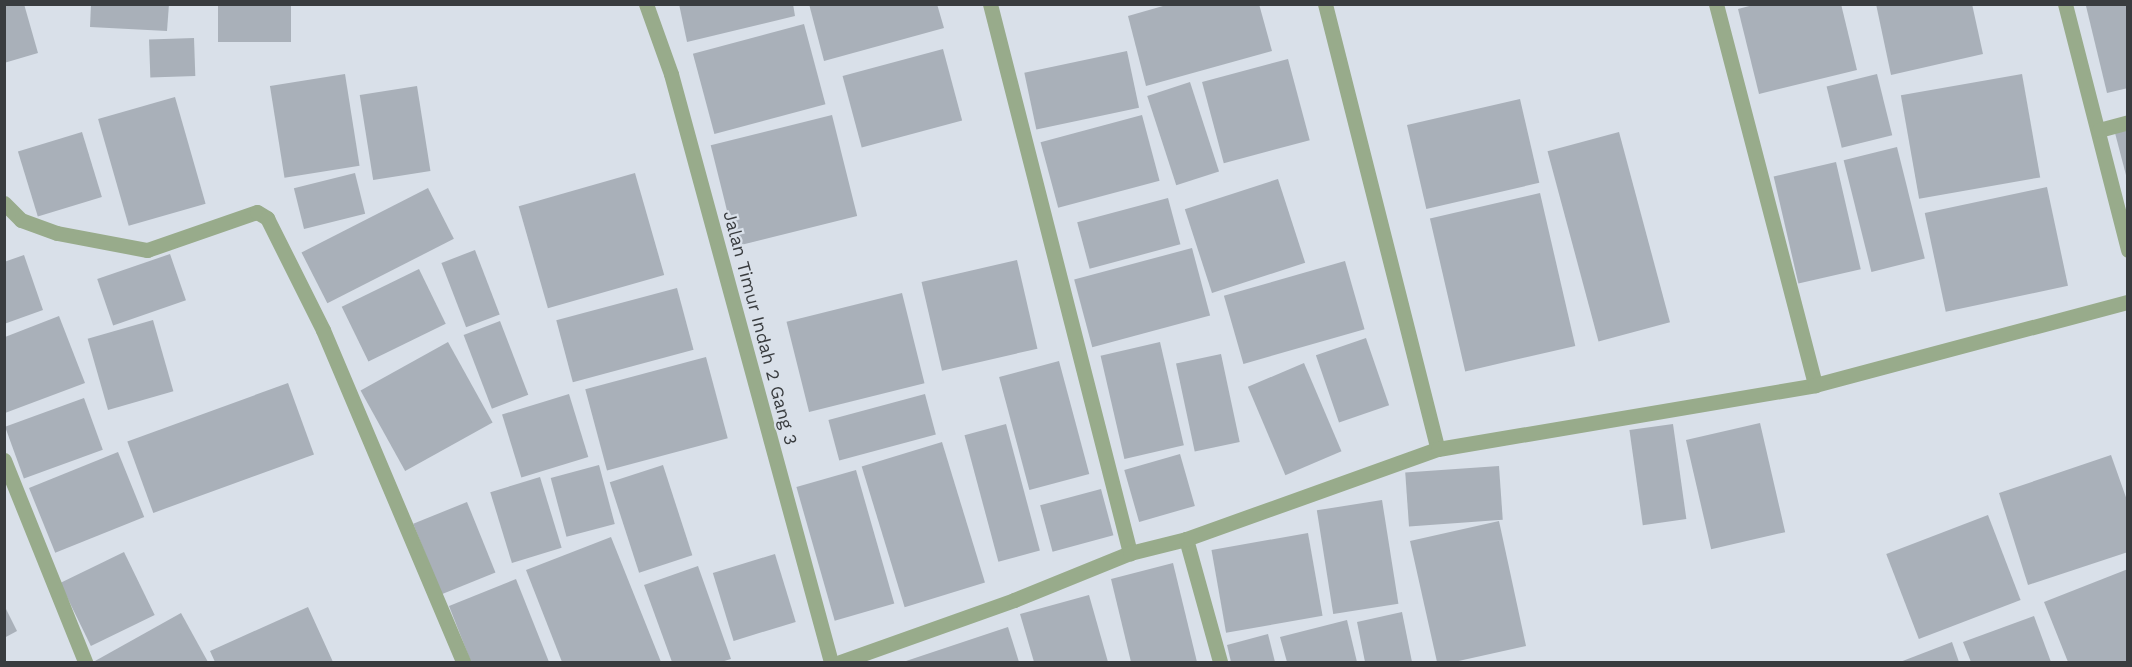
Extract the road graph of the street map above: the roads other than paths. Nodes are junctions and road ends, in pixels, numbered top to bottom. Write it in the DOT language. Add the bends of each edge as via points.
graph roads {
  1 [pos="646,4"];
  2 [pos="990,4"];
  3 [pos="1325,4"];
  4 [pos="1716,4"];
  5 [pos="2065,4"];
  6 [pos="2127,122"];
  7 [pos="2099,130"];
  8 [pos="4,203"];
  9 [pos="2127,250"];
  10 [pos="2127,302"];
  11 [pos="1815,385"];
  12 [pos="1438,449"];
  13 [pos="4,460"];
  14 [pos="1186,539"];
  15 [pos="1130,553"];
  16 [pos="85,663"];
  17 [pos="463,663"];
  18 [pos="831,663"];
  19 [pos="840,663"];
  20 [pos="1220,663"];
  1 -- 18 [label="street, Jalan Timur Indah 2 Gang 3" via="671,74"];
  2 -- 15 [label="street"];
  3 -- 12 [label="street"];
  4 -- 11 [label="street"];
  5 -- 7 [label="street"];
  6 -- 7 [label="street"];
  7 -- 9 [label="street"];
  8 -- 17 [label="street" via="21,220 57,233 147,250 257,212 267,218 323,330"];
  10 -- 11 [label="street"];
  11 -- 12 [label="street"];
  12 -- 14 [label="street"];
  13 -- 16 [label="street"];
  14 -- 15 [label="street"];
  14 -- 20 [label="street"];
  15 -- 19 [label="street"];
}
